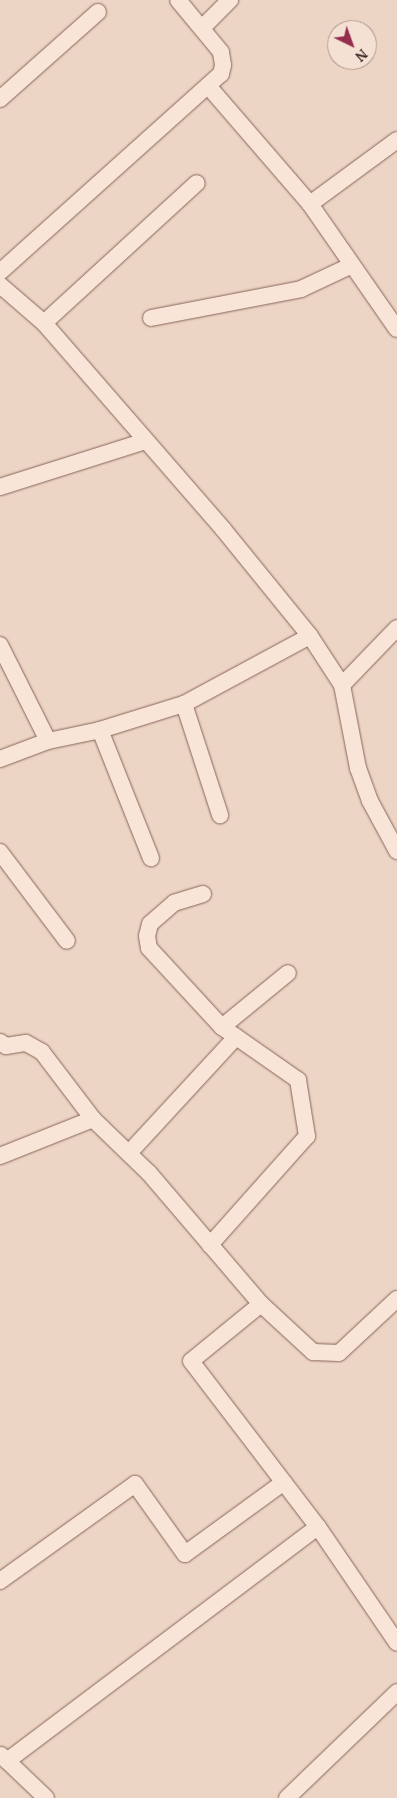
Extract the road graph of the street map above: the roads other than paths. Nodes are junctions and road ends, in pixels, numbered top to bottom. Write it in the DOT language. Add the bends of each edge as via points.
graph roads {
  1 [pos="178,0"];
  2 [pos="230,0"];
  3 [pos="98,12"];
  4 [pos="202,28"];
  5 [pos="209,86"];
  6 [pos="0,99"];
  7 [pos="397,140"];
  8 [pos="197,183"];
  9 [pos="310,204"];
  10 [pos="352,265"];
  11 [pos="0,272"];
  12 [pos="0,285"];
  13 [pos="151,318"];
  14 [pos="44,323"];
  15 [pos="397,329"];
  16 [pos="146,441"];
  17 [pos="0,487"];
  18 [pos="397,628"];
  19 [pos="310,636"];
  20 [pos="0,646"];
  21 [pos="342,685"];
  22 [pos="184,704"];
  23 [pos="100,730"];
  24 [pos="48,741"];
  25 [pos="0,759"];
  26 [pos="220,815"];
  27 [pos="392,830"];
  28 [pos="397,851"];
  29 [pos="0,852"];
  30 [pos="151,858"];
  31 [pos="203,894"];
  32 [pos="67,941"];
  33 [pos="288,973"];
  34 [pos="222,1028"];
  35 [pos="236,1037"];
  36 [pos="0,1042"];
  37 [pos="93,1119"];
  38 [pos="129,1153"];
  39 [pos="0,1156"];
  40 [pos="210,1245"];
  41 [pos="397,1299"];
  42 [pos="261,1304"];
  43 [pos="284,1482"];
  44 [pos="318,1527"];
  45 [pos="0,1581"];
  46 [pos="397,1643"];
  47 [pos="397,1692"];
  48 [pos="4,1757"];
  49 [pos="46,1798"];
  50 [pos="287,1798"];
  1 -- 4 [label="street"];
  2 -- 4 [label="street"];
  3 -- 6 [label="street"];
  4 -- 5 [label="street" via="220,52 224,65 221,74"];
  5 -- 9 [label="street"];
  5 -- 11 [label="street"];
  7 -- 9 [label="street"];
  8 -- 14 [label="street"];
  9 -- 10 [label="street"];
  10 -- 13 [label="street" via="301,289"];
  10 -- 15 [label="street"];
  12 -- 14 [label="street"];
  14 -- 16 [label="street"];
  16 -- 17 [label="street"];
  16 -- 19 [label="street" via="224,529"];
  18 -- 21 [label="street"];
  19 -- 21 [label="street"];
  19 -- 22 [label="street"];
  20 -- 24 [label="street"];
  21 -- 27 [label="street" via="358,768"];
  22 -- 23 [label="street"];
  22 -- 26 [label="street"];
  23 -- 24 [label="street"];
  23 -- 30 [label="street"];
  24 -- 25 [label="street"];
  27 -- 28 [label="street"];
  29 -- 32 [label="street"];
  31 -- 34 [label="street" via="174,902 150,924 146,936 149,948"];
  33 -- 34 [label="street"];
  34 -- 35 [label="street"];
  35 -- 38 [label="street"];
  35 -- 40 [label="street" via="298,1080 307,1136"];
  36 -- 37 [label="street" via="6,1046 26,1043 42,1052"];
  37 -- 38 [label="street"];
  37 -- 39 [label="street"];
  38 -- 40 [label="street"];
  40 -- 42 [label="street"];
  41 -- 42 [label="street" via="339,1353 313,1352"];
  42 -- 43 [label="street" via="191,1361"];
  43 -- 44 [label="street"];
  43 -- 45 [label="street" via="185,1554 135,1484"];
  44 -- 46 [label="street"];
  44 -- 48 [label="street"];
  47 -- 50 [label="street"];
  48 -- 49 [label="street"];
}
